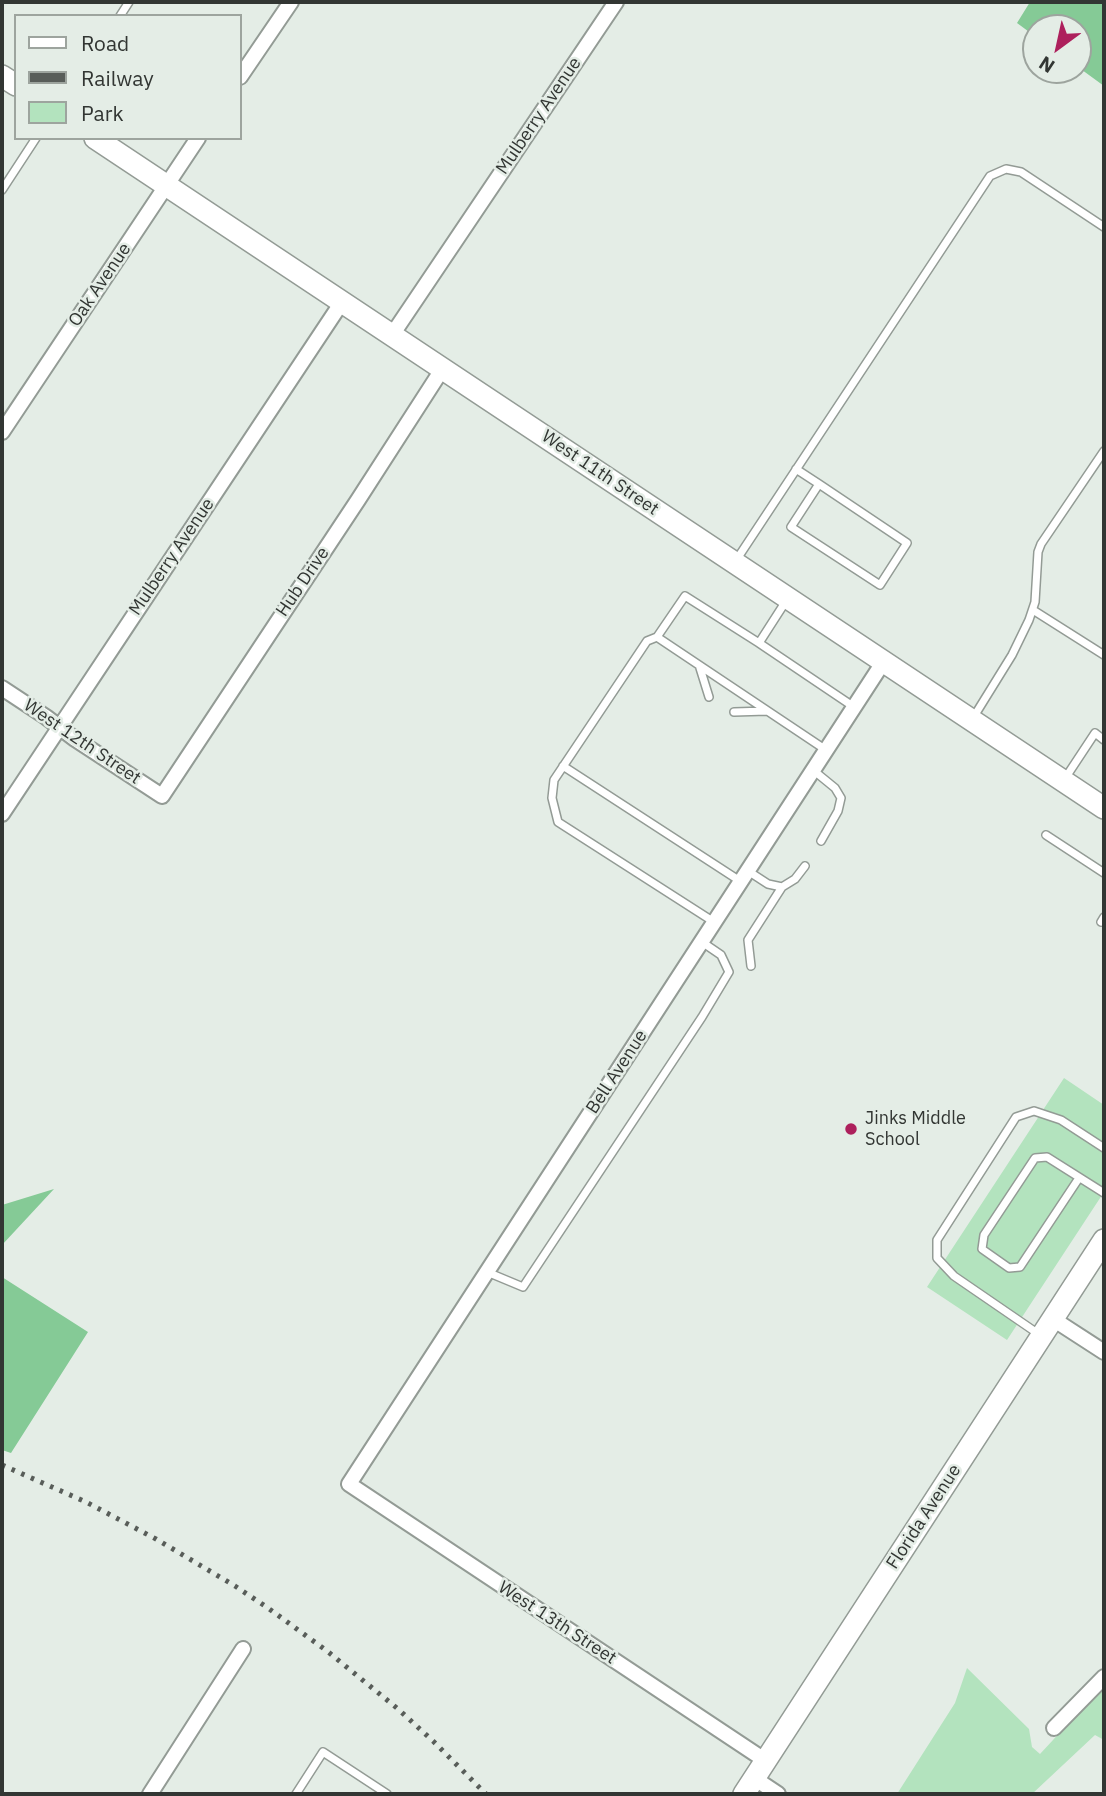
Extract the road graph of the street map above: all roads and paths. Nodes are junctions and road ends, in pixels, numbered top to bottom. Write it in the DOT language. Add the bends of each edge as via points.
graph roads {
  1 [pos="290,2"];
  2 [pos="616,2"];
  3 [pos="242,74"];
  4 [pos="35,140"];
  5 [pos="98,140"];
  6 [pos="197,140"];
  7 [pos="167,185"];
  8 [pos="2,190"];
  9 [pos="1104,227"];
  10 [pos="342,302"];
  11 [pos="391,335"];
  12 [pos="443,368"];
  13 [pos="2,432"];
  14 [pos="1104,451"];
  15 [pos="796,469"];
  16 [pos="819,484"];
  17 [pos="734,562"];
  18 [pos="788,597"];
  19 [pos="1033,610"];
  20 [pos="657,638"];
  21 [pos="759,643"];
  22 [pos="1104,654"];
  23 [pos="884,661"];
  24 [pos="699,667"];
  25 [pos="2,688"];
  26 [pos="709,697"];
  27 [pos="854,707"];
  28 [pos="768,711"];
  29 [pos="734,712"];
  30 [pos="972,719"];
  31 [pos="59,727"];
  32 [pos="1104,740"];
  33 [pos="826,750"];
  34 [pos="563,766"];
  35 [pos="813,770"];
  36 [pos="1064,780"];
  37 [pos="162,796"];
  38 [pos="1104,808"];
  39 [pos="2,814"];
  40 [pos="1046,835"];
  41 [pos="821,841"];
  42 [pos="805,866"];
  43 [pos="1104,873"];
  44 [pos="745,876"];
  45 [pos="782,887"];
  46 [pos="715,922"];
  47 [pos="702,942"];
  48 [pos="751,966"];
  49 [pos="1104,1148"];
  50 [pos="1079,1178"];
  51 [pos="1104,1193"];
  52 [pos="1104,1240"];
  53 [pos="487,1272"];
  54 [pos="1048,1327"];
  55 [pos="1104,1352"];
  56 [pos="349,1484"];
  57 [pos="243,1649"];
  58 [pos="1104,1677"];
  59 [pos="1054,1728"];
  60 [pos="755,1778"];
  61 [pos="150,1794"];
  62 [pos="296,1794"];
  63 [pos="387,1794"];
  64 [pos="778,1794"];
  1 -- 3 [label="street"];
  2 -- 11 [label="street, Mulberry Avenue"];
  4 -- 8 [label="lane"];
  5 -- 7 [label="main road, West 11th Street"];
  6 -- 7 [label="street, Oak Avenue"];
  7 -- 10 [label="main road, West 11th Street"];
  7 -- 13 [label="street, Oak Avenue"];
  9 -- 15 [label="lane" via="1021,172 1006,169 990,176"];
  10 -- 11 [label="main road, West 11th Street"];
  10 -- 31 [label="street, Mulberry Avenue"];
  11 -- 12 [label="main road, West 11th Street"];
  12 -- 17 [label="main road, West 11th Street"];
  12 -- 37 [label="street, Hub Drive"];
  14 -- 19 [label="lane" via="1041,544"];
  15 -- 16 [label="lane"];
  15 -- 17 [label="lane"];
  16 -- 16 [label="lane" via="907,543 880,585 791,527"];
  17 -- 18 [label="main road, West 11th Street"];
  18 -- 21 [label="lane"];
  18 -- 23 [label="main road, West 11th Street"];
  19 -- 22 [label="lane"];
  19 -- 30 [label="lane"];
  20 -- 21 [label="lane" via="685,596"];
  20 -- 24 [label="lane"];
  20 -- 34 [label="lane" via="647,641"];
  21 -- 27 [label="lane"];
  23 -- 27 [label="street, Bell Avenue"];
  23 -- 30 [label="main road, West 11th Street"];
  24 -- 26 [label="lane"];
  24 -- 28 [label="lane"];
  25 -- 31 [label="street, West 12th Street"];
  27 -- 33 [label="street, Bell Avenue"];
  28 -- 29 [label="lane"];
  28 -- 33 [label="lane"];
  30 -- 36 [label="main road, West 11th Street"];
  31 -- 37 [label="street, West 12th Street"];
  31 -- 39 [label="street, Mulberry Avenue"];
  32 -- 36 [label="lane" via="1095,733"];
  33 -- 35 [label="street, Bell Avenue"];
  34 -- 44 [label="lane"];
  34 -- 46 [label="lane" via="554,780 552,798 558,822"];
  35 -- 41 [label="lane" via="841,798"];
  35 -- 44 [label="street, Bell Avenue"];
  36 -- 38 [label="main road, West 11th Street"];
  40 -- 43 [label="lane"];
  42 -- 45 [label="lane"];
  44 -- 45 [label="lane"];
  44 -- 46 [label="street, Bell Avenue"];
  45 -- 48 [label="lane" via="748,940"];
  46 -- 47 [label="street, Bell Avenue"];
  47 -- 53 [label="street, Bell Avenue"];
  47 -- 53 [label="lane" via="721,955 729,972 702,1017 523,1287"];
  49 -- 54 [label="lane" via="1061,1121 1034,1111 1016,1117 937,1240 937,1258 954,1276"];
  50 -- 50 [label="lane" via="1047,1157 1035,1158 984,1235 982,1249 1009,1268 1020,1267"];
  50 -- 51 [label="lane"];
  52 -- 54 [label="main road, Florida Avenue"];
  53 -- 56 [label="street, Bell Avenue"];
  54 -- 55 [label="street"];
  54 -- 60 [label="main road, Florida Avenue"];
  56 -- 60 [label="street, West 13th Street"];
  57 -- 61 [label="street"];
  58 -- 59 [label="street"];
  60 -- 64 [label="street, West 13th Street"];
  62 -- 63 [label="lane" via="323,1752"];
}
